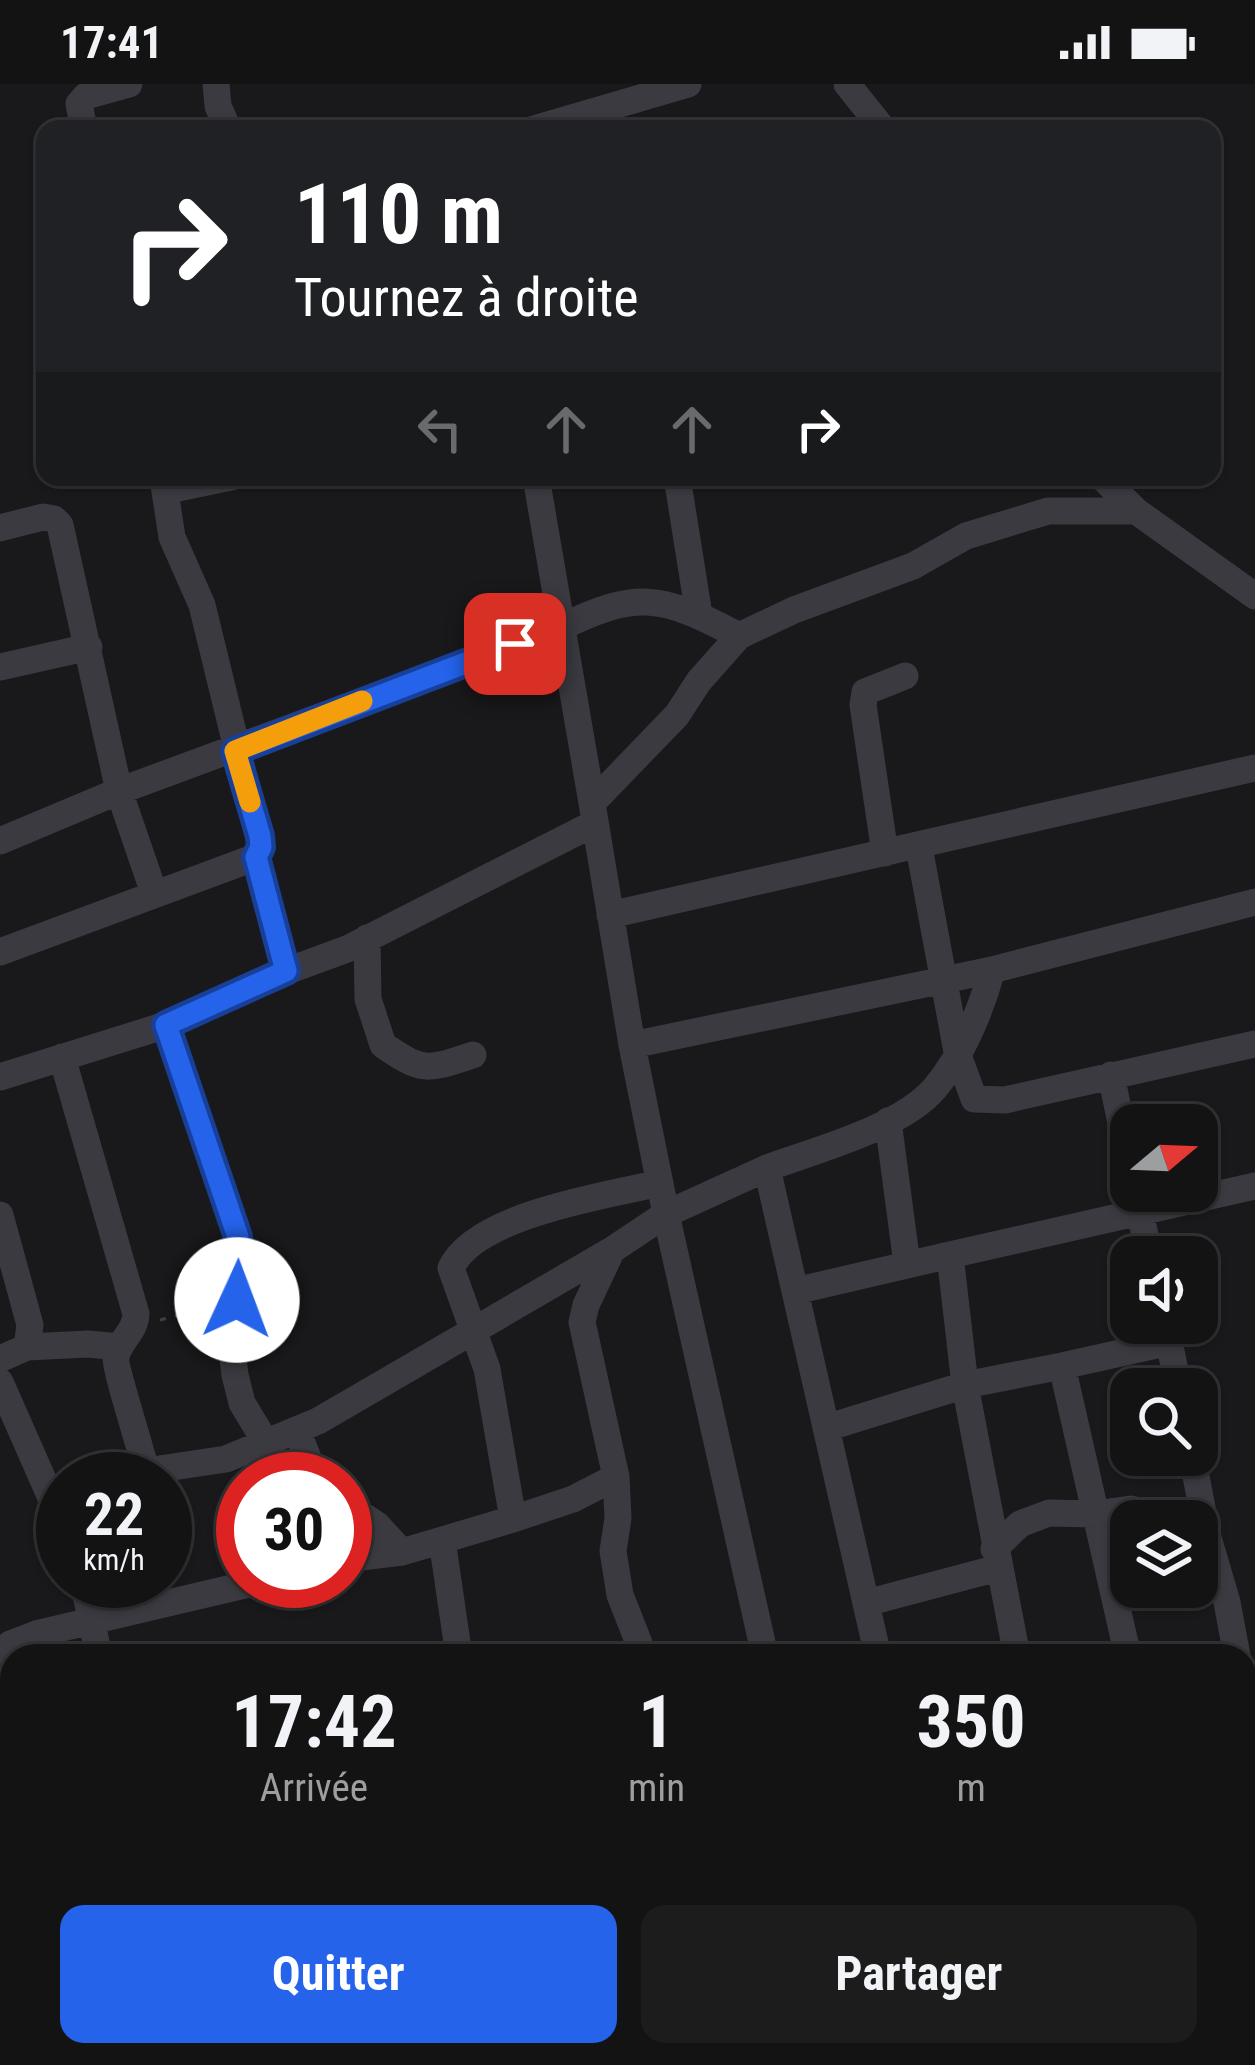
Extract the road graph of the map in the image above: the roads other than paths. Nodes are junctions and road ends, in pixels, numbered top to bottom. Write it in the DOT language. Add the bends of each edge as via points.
graph roads {
  1 [pos="129,84"];
  2 [pos="216,84"];
  3 [pos="688,84"];
  4 [pos="847,84"];
  5 [pos="82,120"];
  6 [pos="224,120"];
  7 [pos="565,120"];
  8 [pos="876,120"];
  9 [pos="163,486"];
  10 [pos="537,486"];
  11 [pos="678,486"];
  12 [pos="1111,486"];
  13 [pos="1136,511"];
  14 [pos="0,528"];
  15 [pos="1255,596"];
  16 [pos="699,615"];
  17 [pos="560,628"];
  18 [pos="739,636"];
  19 [pos="89,647"];
  20 [pos="0,667"];
  21 [pos="905,676"];
  22 [pos="235,751"];
  23 [pos="1255,768"];
  24 [pos="119,791"];
  25 [pos="594,813"];
  26 [pos="0,841"];
  27 [pos="919,847"];
  28 [pos="885,853"];
  29 [pos="256,857"];
  30 [pos="154,893"];
  31 [pos="1255,902"];
  32 [pos="610,915"];
  33 [pos="367,938"];
  34 [pos="0,952"];
  35 [pos="992,970"];
  36 [pos="286,971"];
  37 [pos="944,980"];
  38 [pos="166,1025"];
  39 [pos="1255,1044"];
  40 [pos="632,1045"];
  41 [pos="957,1052"];
  42 [pos="473,1055"];
  43 [pos="62,1057"];
  44 [pos="1111,1075"];
  45 [pos="0,1077"];
  46 [pos="1117,1104"];
  47 [pos="889,1121"];
  48 [pos="767,1168"];
  49 [pos="660,1183"];
  50 [pos="1255,1186"];
  51 [pos="1218,1191"];
  52 [pos="1110,1210"];
  53 [pos="666,1214"];
  54 [pos="0,1215"];
  55 [pos="612,1250"];
  56 [pos="950,1255"];
  57 [pos="908,1264"];
  58 [pos="795,1291"];
  59 [pos="473,1331"];
  60 [pos="128,1337"];
  61 [pos="1131,1344"];
  62 [pos="27,1347"];
  63 [pos="0,1359"];
  64 [pos="1062,1366"];
  65 [pos="0,1382"];
  66 [pos="964,1385"];
  67 [pos="826,1428"];
  68 [pos="297,1430"];
  69 [pos="266,1443"];
  70 [pos="141,1452"];
  71 [pos="306,1452"];
  72 [pos="36,1464"];
  73 [pos="192,1464"];
  74 [pos="616,1477"];
  75 [pos="1110,1512"];
  76 [pos="1095,1514"];
  77 [pos="513,1519"];
  78 [pos="372,1523"];
  79 [pos="442,1540"];
  80 [pos="402,1552"];
  81 [pos="372,1556"];
  82 [pos="996,1558"];
  83 [pos="1218,1577"];
  84 [pos="216,1592"];
  85 [pos="866,1603"];
  86 [pos="90,1608"];
  87 [pos="94,1623"];
  88 [pos="10,1644"];
  89 [pos="97,1644"];
  90 [pos="457,1644"];
  91 [pos="639,1644"];
  92 [pos="762,1644"];
  93 [pos="875,1644"];
  94 [pos="1014,1644"];
  95 [pos="1124,1644"];
  96 [pos="1235,1644"];
  1 -- 5 [label="street" via="86,97"];
  2 -- 6 [label="street"];
  3 -- 7 [label="street"];
  4 -- 8 [label="street"];
  9 -- 22 [label="street" via="172,537 202,605"];
  10 -- 17 [label="street"];
  11 -- 16 [label="street"];
  12 -- 13 [label="street"];
  13 -- 15 [label="street"];
  13 -- 18 [label="street" via="1048,511 966,536 913,566"];
  14 -- 19 [label="street" via="43,518 61,525"];
  16 -- 17 [label="street" via="644,600 610,604"];
  16 -- 18 [label="street"];
  17 -- 22 [label="street"];
  17 -- 25 [label="street"];
  18 -- 25 [label="street"];
  19 -- 20 [label="street"];
  19 -- 24 [label="street"];
  21 -- 28 [label="street" via="865,692 863,705"];
  22 -- 24 [label="street"];
  22 -- 29 [label="street" via="260,836"];
  23 -- 27 [label="street"];
  24 -- 26 [label="street"];
  24 -- 30 [label="street"];
  25 -- 32 [label="street"];
  25 -- 33 [label="street"];
  27 -- 28 [label="street"];
  27 -- 37 [label="street"];
  28 -- 32 [label="street"];
  29 -- 30 [label="street"];
  29 -- 36 [label="street"];
  30 -- 34 [label="street"];
  31 -- 35 [label="street"];
  32 -- 40 [label="street"];
  33 -- 36 [label="street"];
  33 -- 42 [label="street" via="368,999 383,1046 420,1067"];
  35 -- 37 [label="street"];
  35 -- 41 [label="street"];
  36 -- 38 [label="street"];
  37 -- 40 [label="street"];
  37 -- 41 [label="street"];
  38 -- 43 [label="street"];
  38 -- 69 [label="street" via="238,1237 244,1280 229,1327 235,1375"];
  39 -- 44 [label="street"];
  40 -- 49 [label="street"];
  41 -- 44 [label="street" via="974,1099 982,1101"];
  41 -- 47 [label="street" via="934,1089"];
  43 -- 45 [label="street"];
  43 -- 60 [label="street" via="132,1298"];
  44 -- 46 [label="street"];
  47 -- 48 [label="street"];
  47 -- 57 [label="street"];
  48 -- 53 [label="street"];
  48 -- 58 [label="street"];
  49 -- 53 [label="street"];
  49 -- 59 [label="street" via="546,1208 461,1251 451,1268"];
  50 -- 51 [label="street"];
  52 -- 56 [label="street"];
  53 -- 55 [label="street"];
  53 -- 92 [label="street"];
  54 -- 62 [label="street" via="30,1325"];
  55 -- 59 [label="street"];
  55 -- 74 [label="street" via="582,1322"];
  56 -- 57 [label="street"];
  56 -- 66 [label="street"];
  57 -- 58 [label="street"];
  58 -- 67 [label="street"];
  59 -- 68 [label="street"];
  59 -- 77 [label="street"];
  60 -- 62 [label="street"];
  60 -- 70 [label="street" via="116,1371"];
  61 -- 64 [label="street"];
  62 -- 63 [label="street"];
  64 -- 66 [label="street"];
  64 -- 76 [label="street"];
  65 -- 72 [label="street"];
  66 -- 67 [label="street"];
  66 -- 82 [label="street"];
  67 -- 85 [label="street"];
  68 -- 69 [label="street"];
  68 -- 71 [label="street"];
  69 -- 73 [label="street"];
  74 -- 77 [label="street"];
  74 -- 91 [label="street" via="613,1551"];
  75 -- 76 [label="street"];
  76 -- 82 [label="street" via="1035,1516"];
  76 -- 95 [label="street"];
  77 -- 79 [label="street"];
  78 -- 80 [label="street"];
  79 -- 80 [label="street"];
  79 -- 90 [label="street"];
  80 -- 81 [label="street"];
  82 -- 85 [label="street"];
  82 -- 94 [label="street"];
  83 -- 96 [label="street"];
  84 -- 87 [label="street"];
  85 -- 93 [label="street"];
  86 -- 87 [label="street"];
  87 -- 88 [label="street"];
  87 -- 89 [label="street"];
}
